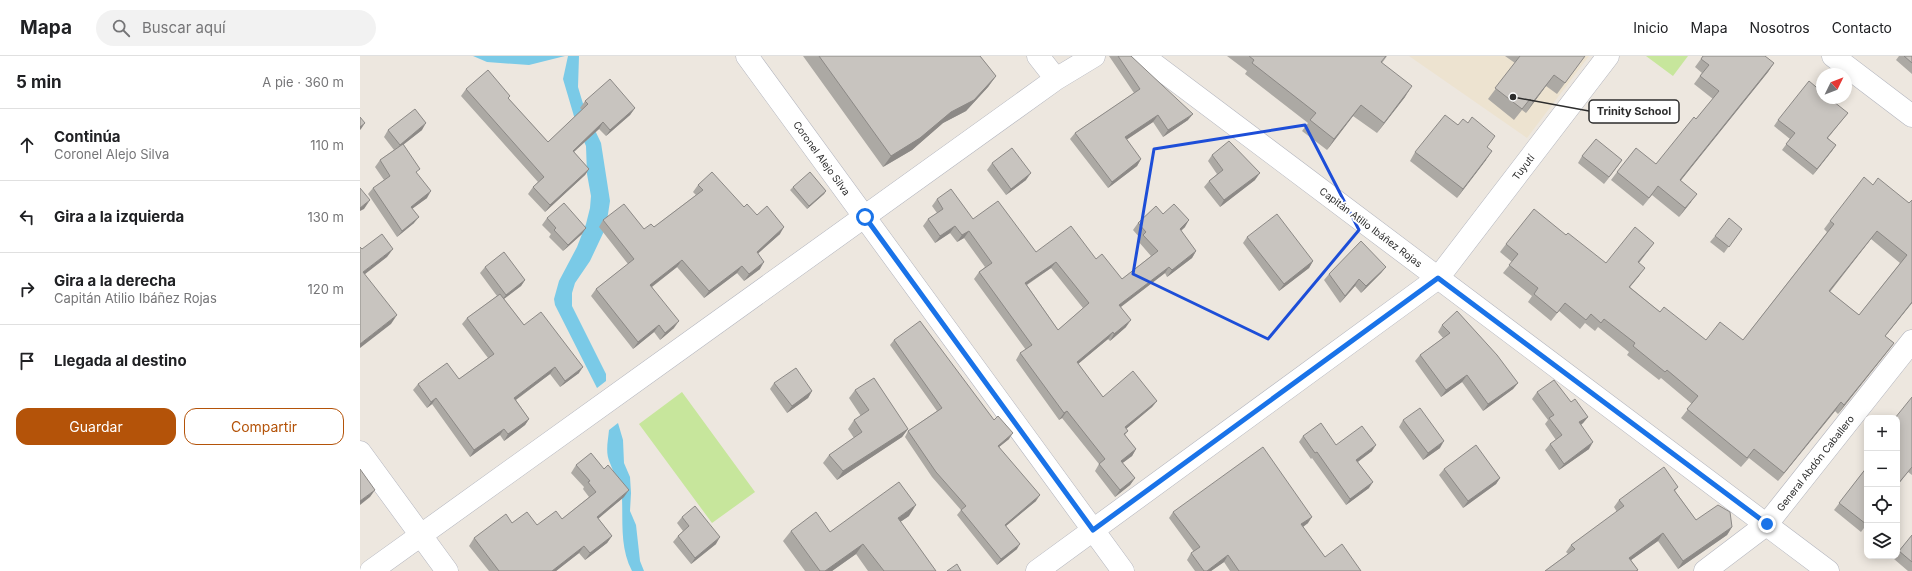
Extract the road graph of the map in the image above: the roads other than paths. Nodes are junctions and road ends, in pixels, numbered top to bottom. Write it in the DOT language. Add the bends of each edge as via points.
graph roads {
  1 [pos="747,56"];
  2 [pos="1038,56"];
  3 [pos="1094,56"];
  4 [pos="1143,56"];
  5 [pos="1608,56"];
  6 [pos="1833,56"];
  7 [pos="1056,79"];
  8 [pos="1912,116"];
  9 [pos="865,217"];
  10 [pos="1438,278"];
  11 [pos="1912,341"];
  12 [pos="360,452"];
  13 [pos="1767,524"];
  14 [pos="1093,530"];
  15 [pos="421,536"];
  16 [pos="371,571"];
  17 [pos="447,571"];
  18 [pos="1037,571"];
  19 [pos="1123,571"];
  20 [pos="1705,571"];
  21 [pos="1828,571"];
  1 -- 9 [label="street, Coronel Alejo Silva"];
  2 -- 7 [label="street"];
  3 -- 7 [label="street"];
  4 -- 10 [label="street, Capitán Atilio Ibáñez Rojas"];
  5 -- 10 [label="street, Tuyutí"];
  6 -- 8 [label="street"];
  7 -- 9 [label="street"];
  9 -- 14 [label="street, Coronel Alejo Silva"];
  9 -- 15 [label="street"];
  10 -- 13 [label="street, Capitán Atilio Ibáñez Rojas"];
  10 -- 14 [label="street, Tuyutí"];
  11 -- 13 [label="street, General Abdón Caballero"];
  12 -- 15 [label="street"];
  13 -- 20 [label="street, General Abdón Caballero"];
  13 -- 21 [label="street, Capitán Atilio Ibáñez Rojas"];
  14 -- 18 [label="street, Tuyutí"];
  14 -- 19 [label="street, Coronel Alejo Silva"];
  15 -- 16 [label="street"];
  15 -- 17 [label="street"];
}
